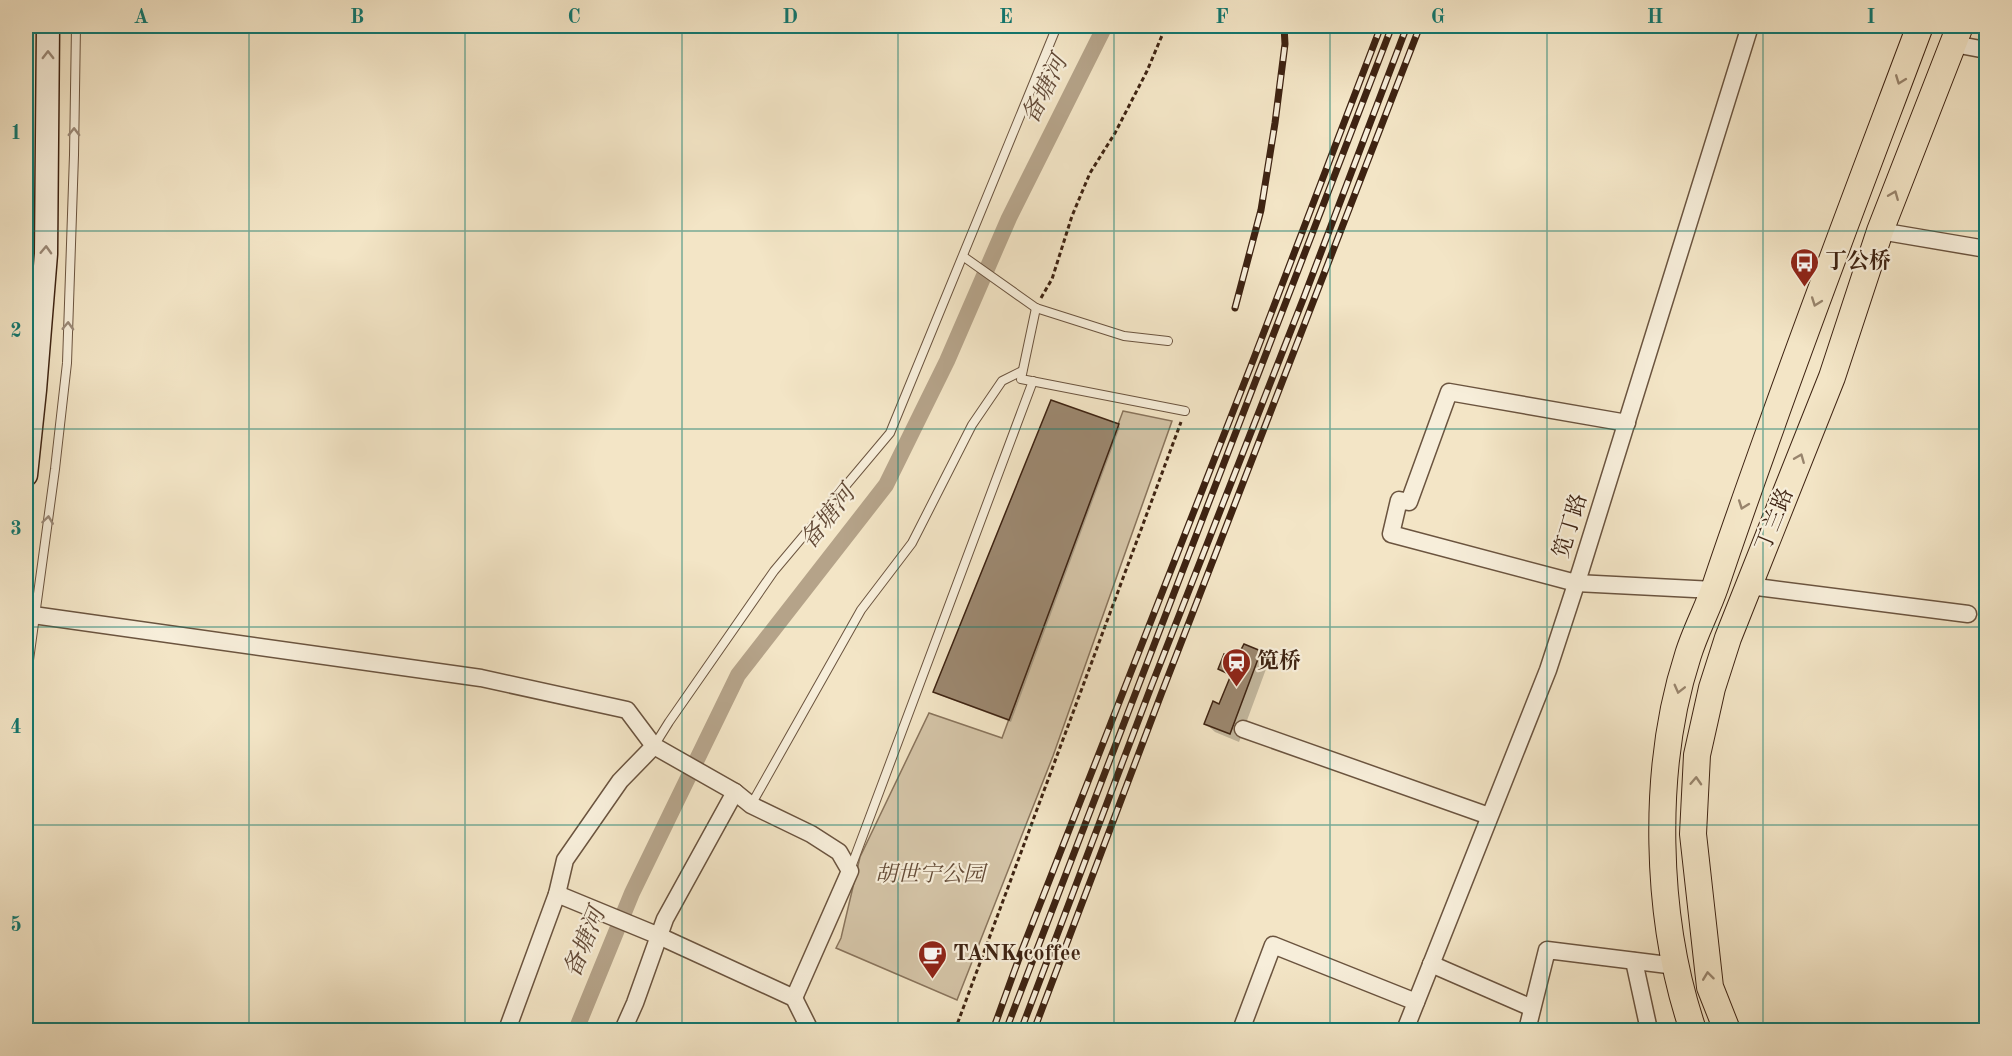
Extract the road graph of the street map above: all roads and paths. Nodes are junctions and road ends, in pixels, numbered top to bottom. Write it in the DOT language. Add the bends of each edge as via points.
graph roads {
  1 [pos="48,26"];
  2 [pos="76,26"];
  3 [pos="1058,26"];
  4 [pos="1166,26"];
  5 [pos="1750,26"];
  6 [pos="1920,26"];
  7 [pos="1957,35"];
  8 [pos="1986,50"];
  9 [pos="1880,231"];
  10 [pos="1986,249"];
  11 [pos="964,257"];
  12 [pos="1036,308"];
  13 [pos="1168,340"];
  14 [pos="1022,371"];
  15 [pos="1033,381"];
  16 [pos="1185,411"];
  17 [pos="1627,423"];
  18 [pos="26,475"];
  19 [pos="1576,584"];
  20 [pos="1749,586"];
  21 [pos="1714,590"];
  22 [pos="1968,614"];
  23 [pos="30,615"];
  24 [pos="26,682"];
  25 [pos="1243,729"];
  26 [pos="657,747"];
  27 [pos="735,792"];
  28 [pos="752,805"];
  29 [pos="1489,816"];
  30 [pos="850,871"];
  31 [pos="557,894"];
  32 [pos="659,936"];
  33 [pos="1634,961"];
  34 [pos="1431,964"];
  35 [pos="1676,966"];
  36 [pos="794,998"];
  37 [pos="1416,1002"];
  38 [pos="1532,1008"];
  39 [pos="507,1030"];
  40 [pos="623,1030"];
  41 [pos="810,1030"];
  42 [pos="955,1030"];
  43 [pos="1241,1030"];
  44 [pos="1405,1030"];
  45 [pos="1527,1030"];
  46 [pos="1649,1030"];
  47 [pos="1693,1030"];
  48 [pos="1727,1030"];
  18 -- 1 [label="main road, one-way" via="46,254"];
  23 -- 2 [label="lane, one-way" via="55,469 67,363"];
  3 -- 11 [label="lane"];
  4 -- 12 [label="path" via="1147,71 1090,174 1052,279"];
  5 -- 17 [label="street, 笕丁路"];
  6 -- 21 [label="main road, 丁兰路, one-way" via="1828,268"];
  7 -- 8 [label="street"];
  9 -- 7 [label="main road, 丁兰路, one-way"];
  9 -- 10 [label="street"];
  20 -- 9 [label="main road, 丁兰路, one-way" via="1832,377"];
  11 -- 12 [label="lane"];
  11 -- 26 [label="lane" via="890,433 774,571"];
  12 -- 13 [label="lane" via="1124,336"];
  12 -- 14 [label="lane"];
  14 -- 15 [label="lane" via="1021,379"];
  14 -- 28 [label="lane" via="1002,381 972,425 912,543 861,610"];
  15 -- 16 [label="lane"];
  15 -- 30 [label="lane"];
  16 -- 42 [label="path"];
  17 -- 19 [label="street, 笕丁路"];
  17 -- 19 [label="street" via="1449,393 1409,502 1399,500 1390,534"];
  19 -- 21 [label="street"];
  19 -- 29 [label="street, 笕丁路" via="1548,670"];
  20 -- 22 [label="street"];
  48 -- 20 [label="main road, 丁兰路, one-way" via="1710,987 1693,834 1697,755 1709,699"];
  21 -- 35 [label="main road, 丁兰路, one-way" via="1688,656 1666,756 1662,820"];
  23 -- 24 [label="lane"];
  23 -- 26 [label="street" via="482,678 627,710"];
  25 -- 29 [label="street"];
  26 -- 27 [label="street"];
  26 -- 31 [label="street" via="620,781 565,860"];
  27 -- 28 [label="street"];
  27 -- 32 [label="street"];
  28 -- 30 [label="street" via="839,852"];
  29 -- 34 [label="street, 笕丁路"];
  30 -- 36 [label="street"];
  31 -- 32 [label="street"];
  31 -- 39 [label="street"];
  32 -- 36 [label="street"];
  32 -- 40 [label="street"];
  33 -- 35 [label="street"];
  33 -- 38 [label="street" via="1547,950"];
  33 -- 46 [label="street"];
  34 -- 37 [label="street, 笕丁路"];
  34 -- 38 [label="street"];
  35 -- 47 [label="main road, 丁兰路"];
  36 -- 41 [label="street"];
  37 -- 43 [label="street" via="1273,945"];
  37 -- 44 [label="street, 笕丁路"];
  38 -- 45 [label="street"];
}
